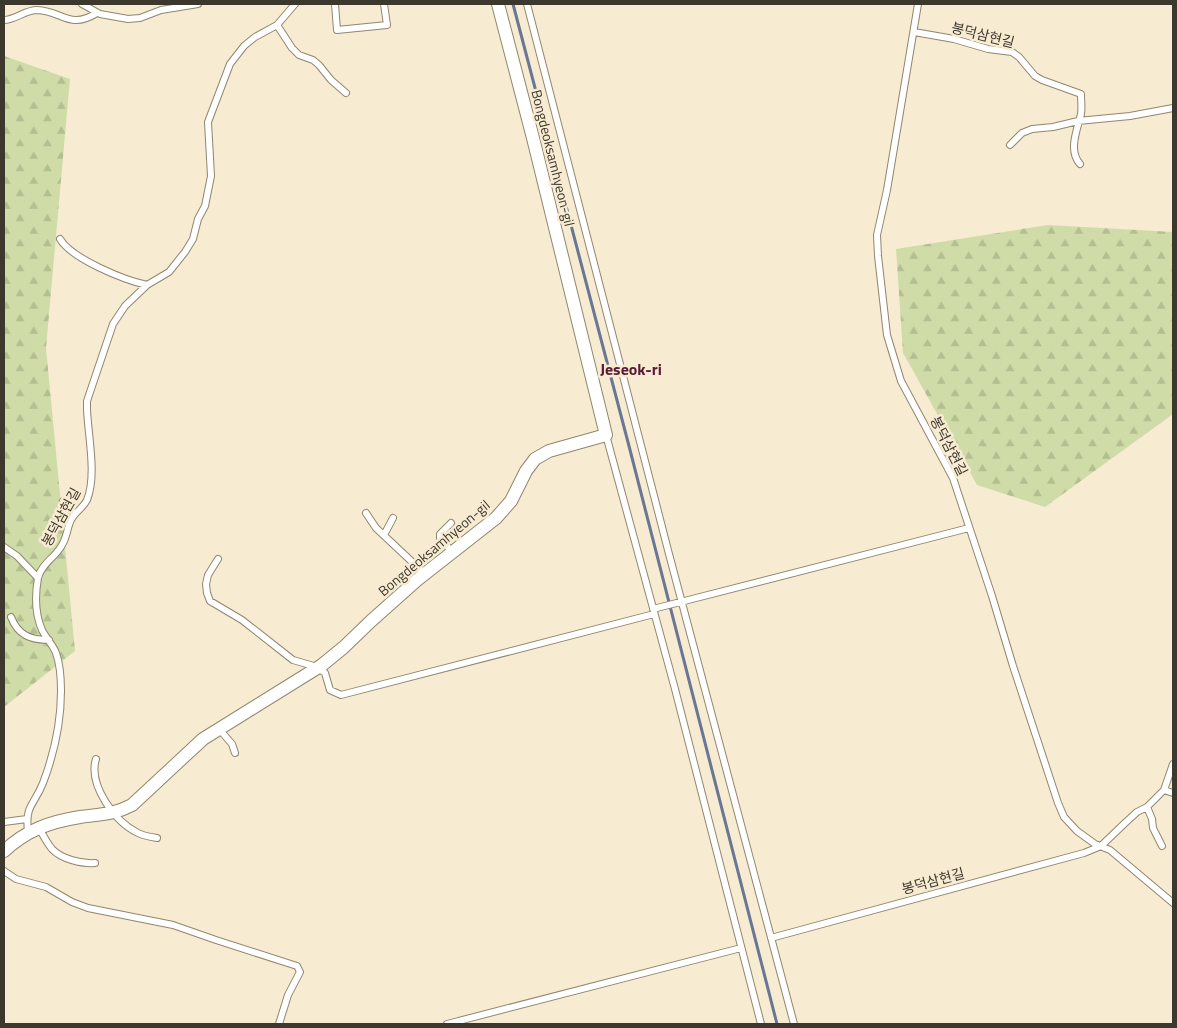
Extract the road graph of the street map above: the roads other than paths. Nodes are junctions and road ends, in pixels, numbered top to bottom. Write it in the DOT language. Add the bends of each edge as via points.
graph roads {
  1 [pos="82,4"];
  2 [pos="198,4"];
  3 [pos="294,4"];
  4 [pos="335,4"];
  5 [pos="384,4"];
  6 [pos="498,4"];
  7 [pos="527,4"];
  8 [pos="918,4"];
  9 [pos="97,12"];
  10 [pos="4,20"];
  11 [pos="278,25"];
  12 [pos="914,32"];
  13 [pos="346,93"];
  14 [pos="1173,108"];
  15 [pos="1078,121"];
  16 [pos="1010,145"];
  17 [pos="1080,164"];
  18 [pos="60,239"];
  19 [pos="147,285"];
  20 [pos="606,435"];
  21 [pos="63,501"];
  22 [pos="366,513"];
  23 [pos="74,514"];
  24 [pos="393,518"];
  25 [pos="451,522"];
  26 [pos="969,528"];
  27 [pos="384,535"];
  28 [pos="4,547"];
  29 [pos="452,552"];
  30 [pos="218,559"];
  31 [pos="425,574"];
  32 [pos="38,578"];
  33 [pos="680,602"];
  34 [pos="654,611"];
  35 [pos="11,617"];
  36 [pos="48,640"];
  37 [pos="318,668"];
  38 [pos="219,729"];
  39 [pos="234,752"];
  40 [pos="96,759"];
  41 [pos="1173,764"];
  42 [pos="1164,790"];
  43 [pos="1173,793"];
  44 [pos="1146,807"];
  45 [pos="114,813"];
  46 [pos="4,822"];
  47 [pos="31,826"];
  48 [pos="157,838"];
  49 [pos="1101,846"];
  50 [pos="1162,846"];
  51 [pos="4,852"];
  52 [pos="95,863"];
  53 [pos="4,871"];
  54 [pos="1173,903"];
  55 [pos="770,938"];
  56 [pos="741,948"];
  57 [pos="279,1024"];
  58 [pos="446,1024"];
  59 [pos="761,1024"];
  60 [pos="794,1024"];
  1 -- 9 [label="lane"];
  2 -- 9 [label="lane" via="161,10 136,19 120,19"];
  3 -- 11 [label="lane"];
  4 -- 5 [label="lane" via="337,30 387,25"];
  6 -- 20 [label="street, Bongdeoksamhyeon-gil"];
  7 -- 33 [label="lane"];
  8 -- 12 [label="lane, 봉덕삼현길"];
  9 -- 10 [label="lane" via="85,19 74,20 38,10"];
  11 -- 13 [label="lane" via="292,48 299,55 313,60"];
  11 -- 19 [label="lane, 봉덕삼현길" via="255,37 230,64 208,122 211,176 193,239 170,272"];
  12 -- 15 [label="lane, 봉덕삼현길" via="1012,52 1035,76 1081,94"];
  12 -- 26 [label="lane, 봉덕삼현길" via="877,235 880,276 887,335 898,375 953,478"];
  14 -- 15 [label="lane"];
  15 -- 16 [label="lane" via="1032,129 1022,133"];
  15 -- 17 [label="lane, 봉덕삼현길" via="1074,154"];
  18 -- 19 [label="lane" via="66,247 115,275"];
  19 -- 23 [label="lane, 봉덕삼현길" via="125,306 113,324 91,386 87,409 91,484 86,502"];
  20 -- 29 [label="street, Bongdeoksamhyeon-gil" via="549,451 535,459 511,501 496,518"];
  20 -- 34 [label="lane"];
  21 -- 23 [label="lane"];
  22 -- 27 [label="lane"];
  23 -- 32 [label="lane, 봉덕삼현길" via="61,548 42,568"];
  24 -- 27 [label="lane"];
  25 -- 29 [label="lane" via="440,538"];
  26 -- 33 [label="lane"];
  26 -- 49 [label="lane, 봉덕삼현길" via="1058,803 1077,831"];
  27 -- 31 [label="lane"];
  28 -- 32 [label="lane"];
  29 -- 31 [label="street, Bongdeoksamhyeon-gil"];
  30 -- 37 [label="lane" via="206,584 210,601 242,620 293,660"];
  31 -- 37 [label="street, Bongdeoksamhyeon-gil"];
  32 -- 36 [label="lane" via="36,606"];
  33 -- 34 [label="lane"];
  33 -- 55 [label="lane"];
  34 -- 37 [label="lane" via="340,695 330,690 325,673"];
  34 -- 56 [label="lane"];
  35 -- 36 [label="lane" via="24,635"];
  36 -- 47 [label="lane" via="56,653 60,710 53,754 43,784 30,806"];
  37 -- 38 [label="street, Bongdeoksamhyeon-gil"];
  38 -- 39 [label="lane" via="232,744"];
  38 -- 45 [label="street, Bongdeoksamhyeon-gil" via="203,739 132,805"];
  40 -- 45 [label="lane" via="96,784"];
  41 -- 42 [label="lane, 봉덕삼현길"];
  42 -- 43 [label="lane"];
  42 -- 44 [label="lane, 봉덕삼현길"];
  44 -- 49 [label="lane, 봉덕삼현길"];
  44 -- 50 [label="lane"];
  45 -- 47 [label="street, Bongdeoksamhyeon-gil"];
  45 -- 48 [label="lane" via="139,834"];
  46 -- 47 [label="lane"];
  47 -- 51 [label="street, Bongdeoksamhyeon-gil"];
  47 -- 52 [label="lane" via="57,853"];
  49 -- 54 [label="lane, 봉덕삼현길"];
  49 -- 55 [label="lane, 봉덕삼현길"];
  53 -- 57 [label="lane" via="88,908 173,925 297,966 300,972 288,995"];
  55 -- 60 [label="lane"];
  56 -- 58 [label="lane"];
  56 -- 59 [label="lane"];
}
